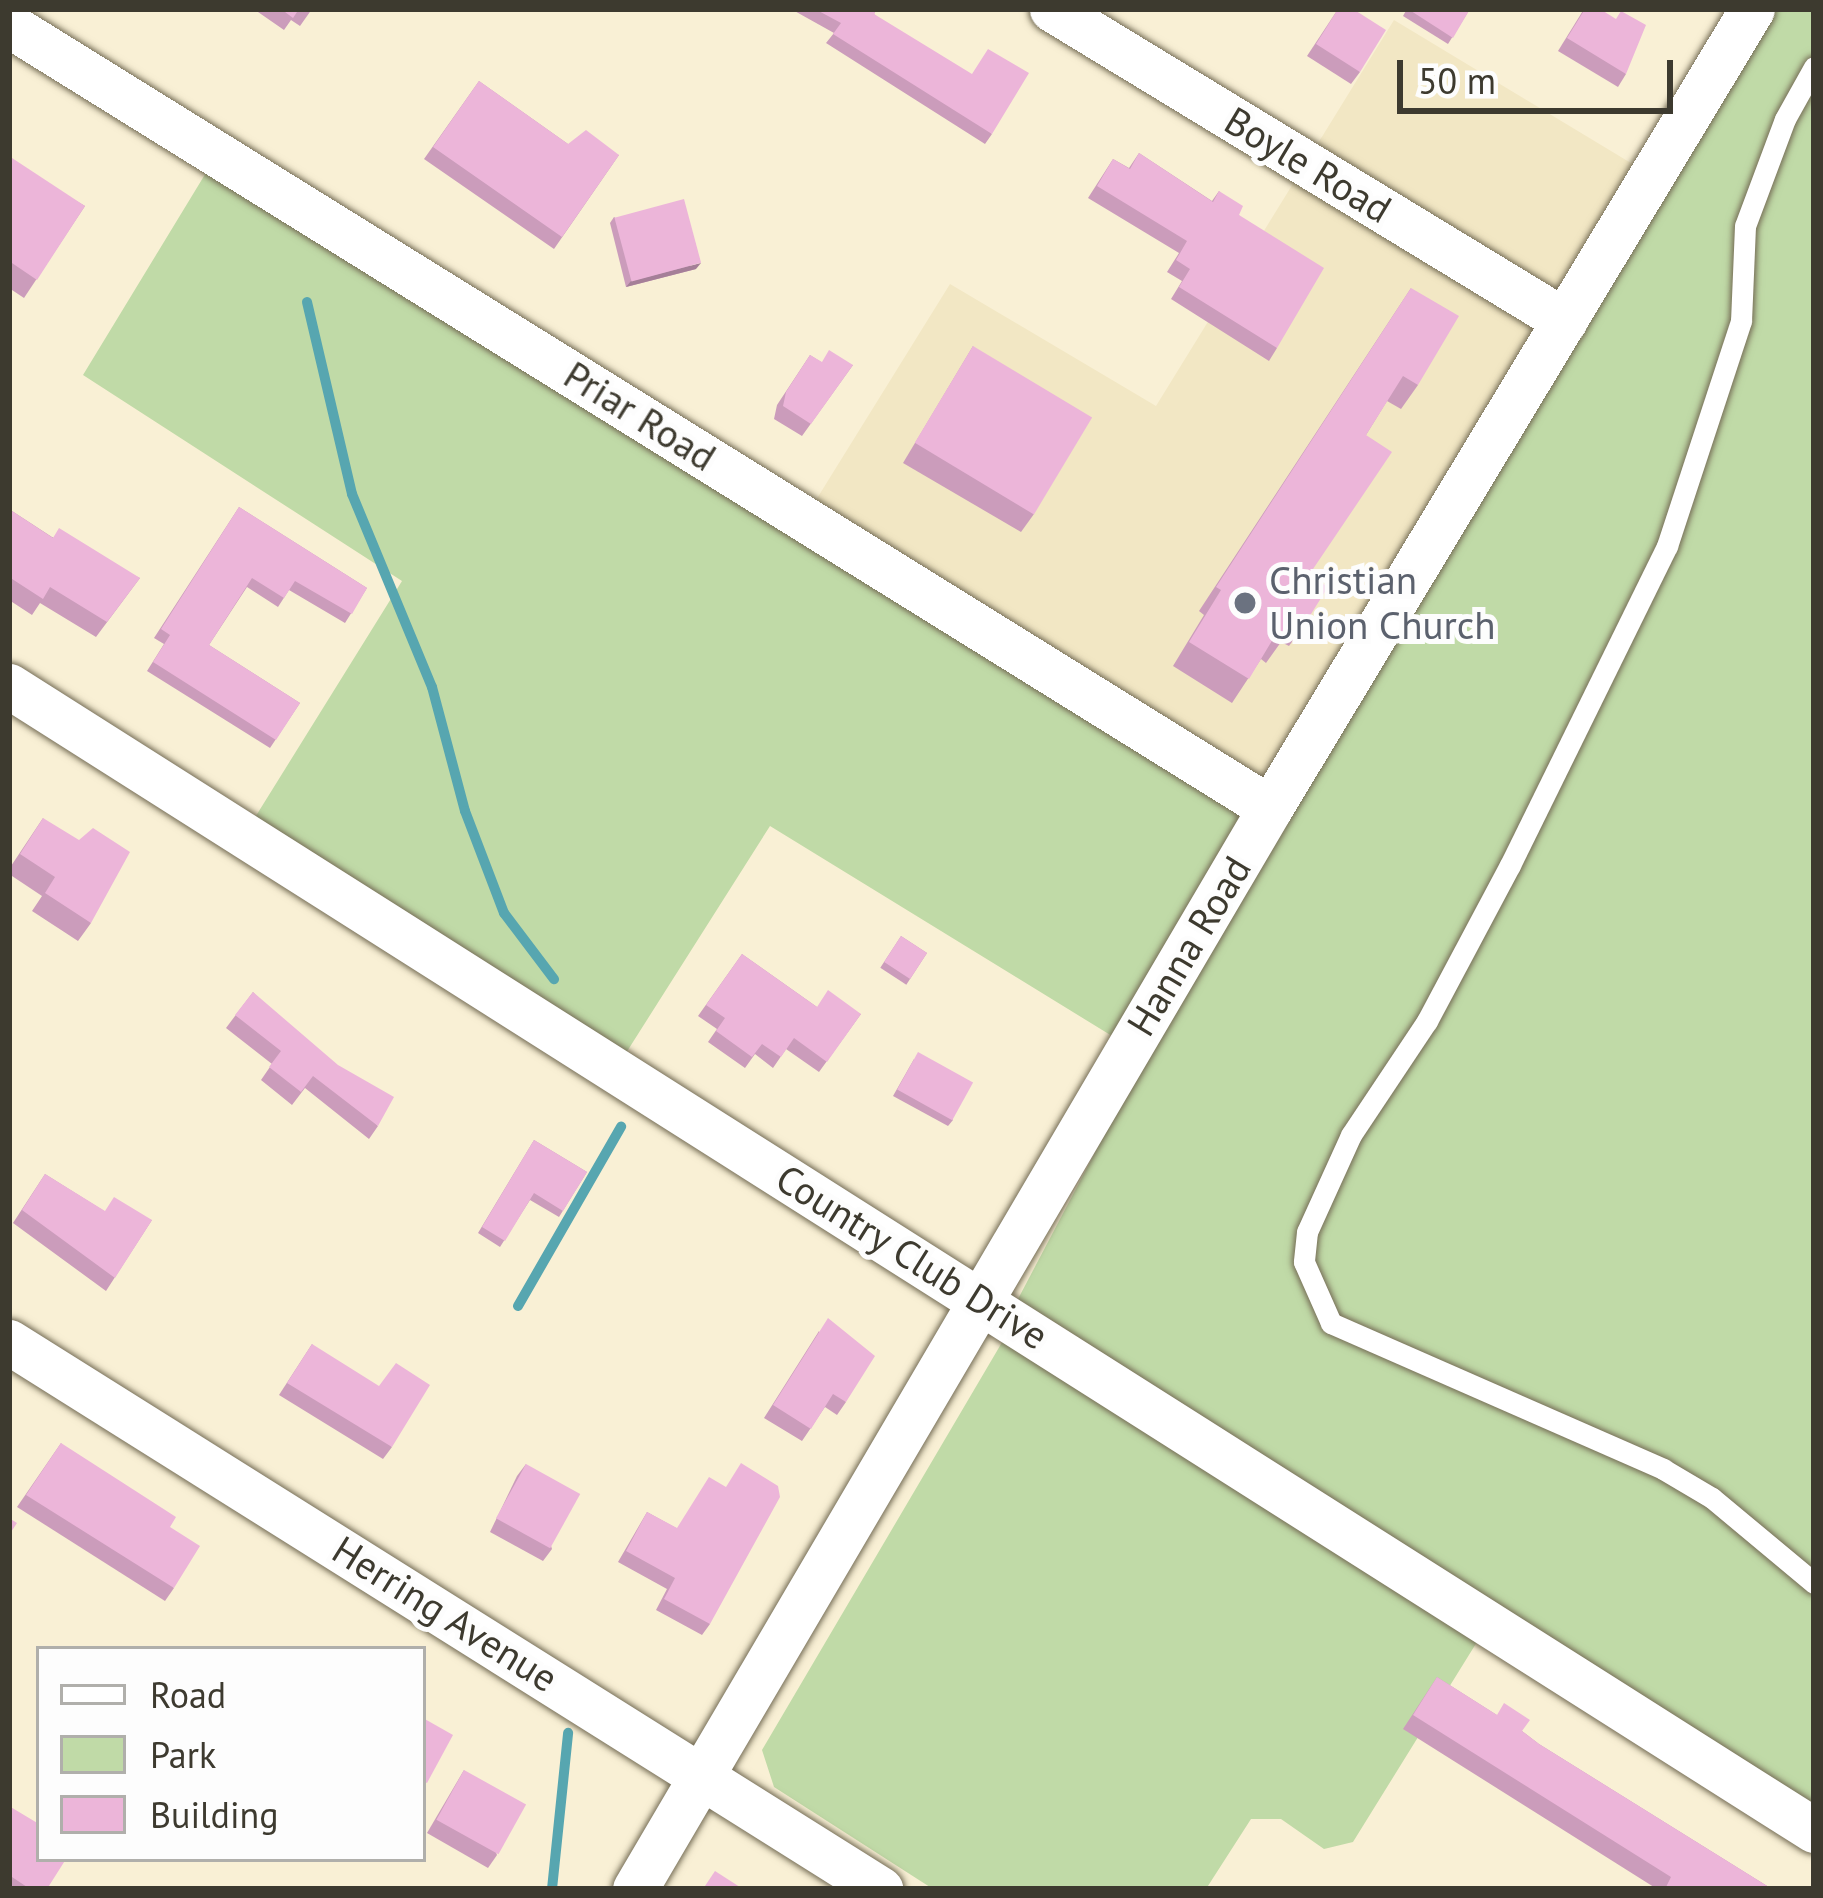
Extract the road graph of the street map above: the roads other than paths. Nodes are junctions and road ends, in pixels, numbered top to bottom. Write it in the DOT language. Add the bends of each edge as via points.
graph roads {
  1 [pos="1052,9"];
  2 [pos="1752,9"];
  3 [pos="9,26"];
  4 [pos="1814,67"];
  5 [pos="1565,321"];
  6 [pos="9,686"];
  7 [pos="1270,808"];
  8 [pos="980,1300"];
  9 [pos="9,1342"];
  10 [pos="1814,1583"];
  11 [pos="702,1775"];
  12 [pos="1814,1830"];
  13 [pos="635,1889"];
  14 [pos="880,1889"];
  1 -- 5 [label="street, Boyle Road"];
  2 -- 5 [label="street, Hanna Road"];
  3 -- 7 [label="street, Priar Road"];
  4 -- 10 [label="lane" via="1745,226 1730,366 1667,546 1510,866 1427,1021 1352,1135 1307,1232 1304,1262 1331,1323 1663,1469 1712,1498"];
  5 -- 7 [label="street, Hanna Road"];
  6 -- 8 [label="street, Country Club Drive"];
  7 -- 8 [label="street, Hanna Road"];
  8 -- 11 [label="street, Hanna Road"];
  8 -- 12 [label="street, Country Club Drive"];
  9 -- 11 [label="street, Herring Avenue"];
  11 -- 13 [label="street, Hanna Road"];
  11 -- 14 [label="street, Herring Avenue"];
}
